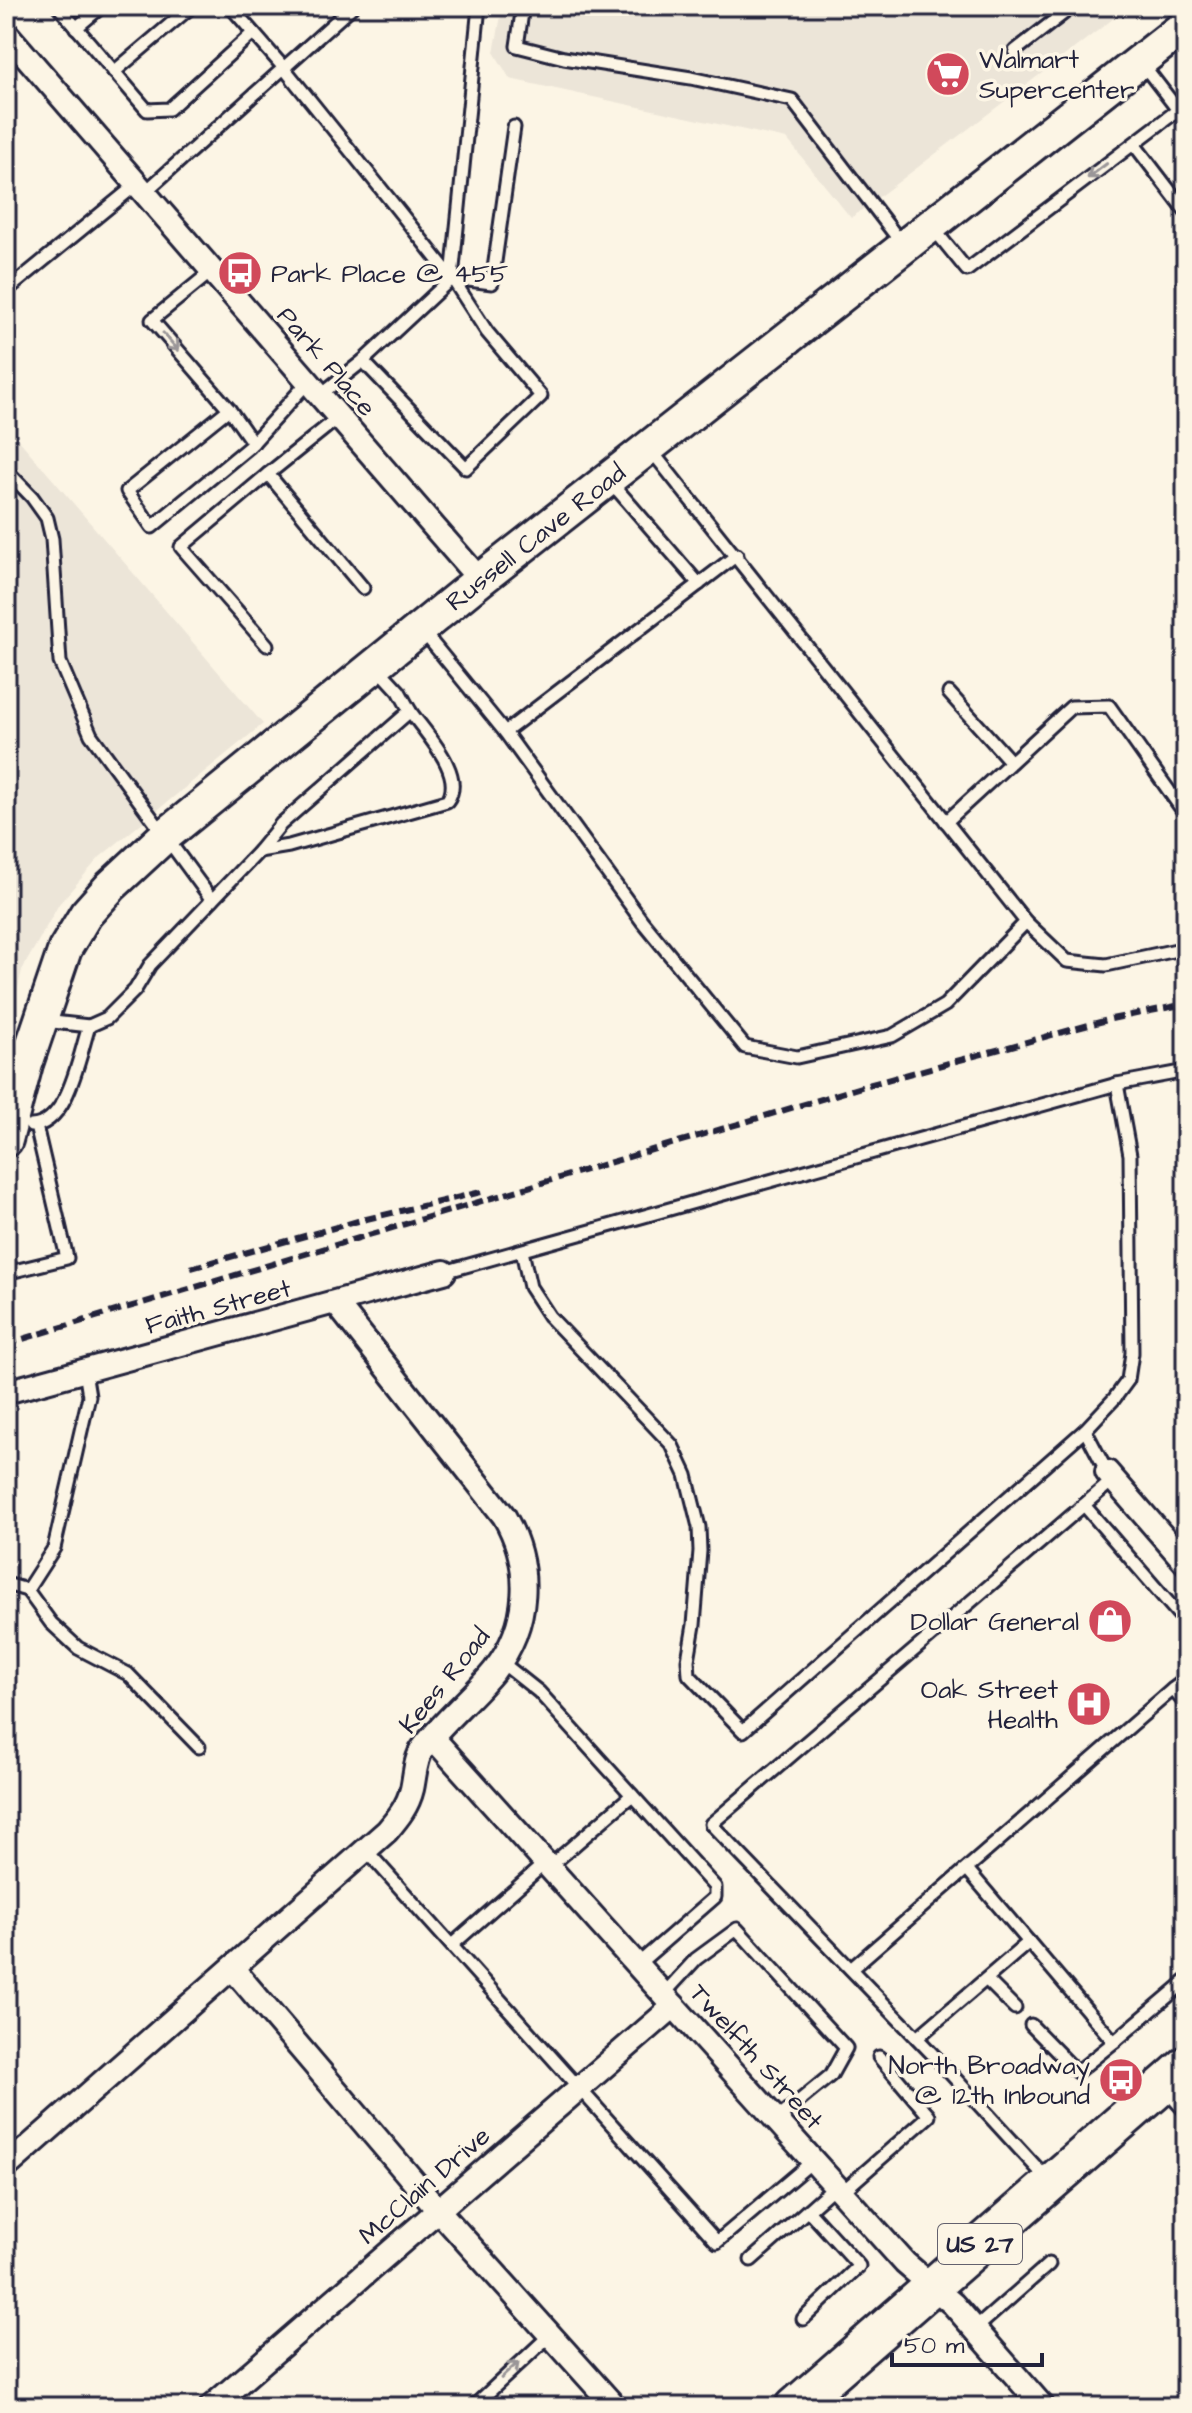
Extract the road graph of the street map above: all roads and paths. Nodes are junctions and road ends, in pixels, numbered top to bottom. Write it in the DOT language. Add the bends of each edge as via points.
graph roads {
  1 [pos="58,6"];
  2 [pos="102,6"];
  3 [pos="192,6"];
  4 [pos="230,6"];
  5 [pos="353,6"];
  6 [pos="479,6"];
  7 [pos="523,6"];
  8 [pos="1073,6"];
  9 [pos="1186,25"];
  10 [pos="76,28"];
  11 [pos="6,33"];
  12 [pos="253,33"];
  13 [pos="1015,51"];
  14 [pos="1140,61"];
  15 [pos="284,68"];
  16 [pos="114,72"];
  17 [pos="1178,110"];
  18 [pos="1186,120"];
  19 [pos="514,127"];
  20 [pos="1134,144"];
  21 [pos="141,188"];
  22 [pos="1186,212"];
  23 [pos="932,227"];
  24 [pos="906,248"];
  25 [pos="212,271"];
  26 [pos="452,278"];
  27 [pos="6,291"];
  28 [pos="363,361"];
  29 [pos="314,389"];
  30 [pos="229,409"];
  31 [pos="339,417"];
  32 [pos="253,443"];
  33 [pos="649,448"];
  34 [pos="7,472"];
  35 [pos="268,474"];
  36 [pos="609,480"];
  37 [pos="737,555"];
  38 [pos="480,580"];
  39 [pos="699,584"];
  40 [pos="363,588"];
  41 [pos="420,629"];
  42 [pos="267,645"];
  43 [pos="375,665"];
  44 [pos="949,693"];
  45 [pos="410,711"];
  46 [pos="505,732"];
  47 [pos="1011,762"];
  48 [pos="1186,815"];
  49 [pos="946,822"];
  50 [pos="166,835"];
  51 [pos="259,851"];
  52 [pos="212,900"];
  53 [pos="1026,922"];
  54 [pos="1186,948"];
  55 [pos="40,1021"];
  56 [pos="89,1026"];
  57 [pos="1186,1071"];
  58 [pos="1117,1084"];
  59 [pos="17,1130"];
  60 [pos="522,1251"];
  61 [pos="444,1272"];
  62 [pos="6,1273"];
  63 [pos="336,1303"];
  64 [pos="85,1371"];
  65 [pos="6,1392"];
  66 [pos="1085,1430"];
  67 [pos="1110,1476"];
  68 [pos="1084,1505"];
  69 [pos="1186,1563"];
  70 [pos="6,1584"];
  71 [pos="27,1590"];
  72 [pos="1186,1623"];
  73 [pos="500,1661"];
  74 [pos="1186,1679"];
  75 [pos="1173,1689"];
  76 [pos="1186,1705"];
  77 [pos="433,1738"];
  78 [pos="199,1747"];
  79 [pos="632,1795"];
  80 [pos="366,1850"];
  81 [pos="547,1865"];
  82 [pos="967,1869"];
  83 [pos="1029,1942"];
  84 [pos="452,1945"];
  85 [pos="637,1965"];
  86 [pos="233,1969"];
  87 [pos="851,1969"];
  88 [pos="987,1980"];
  89 [pos="1186,1981"];
  90 [pos="669,2001"];
  91 [pos="1015,2008"];
  92 [pos="1031,2025"];
  93 [pos="917,2038"];
  94 [pos="1114,2042"];
  95 [pos="879,2057"];
  96 [pos="1179,2084"];
  97 [pos="581,2087"];
  98 [pos="776,2120"];
  99 [pos="814,2160"];
  100 [pos="6,2167"];
  101 [pos="1051,2183"];
  102 [pos="838,2189"];
  103 [pos="438,2210"];
  104 [pos="808,2210"];
  105 [pos="751,2260"];
  106 [pos="1049,2264"];
  107 [pos="930,2286"];
  108 [pos="803,2319"];
  109 [pos="975,2329"];
  110 [pos="550,2335"];
  111 [pos="211,2407"];
  112 [pos="473,2407"];
  113 [pos="615,2407"];
  114 [pos="794,2407"];
  115 [pos="1043,2407"];
  1 -- 10 [label="lane"];
  2 -- 10 [label="lane"];
  3 -- 16 [label="lane"];
  4 -- 12 [label="lane"];
  5 -- 15 [label="lane"];
  6 -- 26 [label="lane"];
  7 -- 24 [label="lane" via="517,46 792,100"];
  8 -- 13 [label="lane"];
  9 -- 14 [label="street, Russell Cave Road"];
  10 -- 16 [label="lane"];
  11 -- 21 [label="street, Park Place"];
  12 -- 15 [label="lane"];
  12 -- 16 [label="lane" via="169,109 147,110"];
  14 -- 17 [label="lane"];
  14 -- 23 [label="street, Russell Cave Road"];
  15 -- 21 [label="lane"];
  15 -- 26 [label="lane"];
  17 -- 18 [label="lane"];
  17 -- 20 [label="lane"];
  19 -- 26 [label="lane" via="492,283"];
  20 -- 22 [label="lane"];
  20 -- 23 [label="lane, one-way" via="967,270"];
  21 -- 25 [label="street, Park Place"];
  21 -- 27 [label="lane"];
  23 -- 24 [label="street, Russell Cave Road"];
  24 -- 33 [label="street, Russell Cave Road"];
  25 -- 29 [label="street, Park Place"];
  25 -- 30 [label="lane, one-way" via="152,320"];
  26 -- 28 [label="lane"];
  26 -- 28 [label="lane" via="487,332 541,396 466,468"];
  28 -- 29 [label="lane"];
  29 -- 31 [label="street, Park Place"];
  29 -- 32 [label="lane"];
  30 -- 32 [label="lane"];
  30 -- 32 [label="lane" via="127,491 152,527"];
  31 -- 35 [label="lane"];
  31 -- 38 [label="street, Park Place"];
  33 -- 36 [label="street, Russell Cave Road"];
  33 -- 37 [label="lane"];
  34 -- 50 [label="lane" via="47,518 60,662 91,735"];
  35 -- 40 [label="lane"];
  35 -- 42 [label="lane" via="181,547"];
  36 -- 38 [label="street, Russell Cave Road"];
  36 -- 39 [label="lane"];
  37 -- 39 [label="lane"];
  37 -- 49 [label="lane"];
  38 -- 41 [label="street, Russell Cave Road"];
  39 -- 46 [label="lane"];
  41 -- 43 [label="street, Russell Cave Road"];
  41 -- 46 [label="lane"];
  43 -- 45 [label="lane"];
  43 -- 50 [label="street, Russell Cave Road"];
  44 -- 47 [label="lane"];
  45 -- 51 [label="lane" via="281,824"];
  45 -- 51 [label="lane" via="452,771 447,801"];
  46 -- 53 [label="lane" via="642,921 745,1047 797,1057 892,1036 945,1005"];
  47 -- 48 [label="lane" via="1071,707 1109,706"];
  47 -- 49 [label="lane"];
  49 -- 53 [label="lane"];
  50 -- 52 [label="lane"];
  50 -- 55 [label="street, Russell Cave Road" via="86,914 65,949"];
  51 -- 52 [label="lane"];
  52 -- 56 [label="lane" via="150,965 135,990 107,1018"];
  53 -- 54 [label="lane" via="1067,961 1106,965"];
  55 -- 56 [label="lane"];
  55 -- 59 [label="street, Russell Cave Road"];
  56 -- 59 [label="lane" via="63,1104 50,1120"];
  57 -- 58 [label="lane"];
  58 -- 60 [label="lane"];
  58 -- 66 [label="lane" via="1130,1155 1132,1353 1128,1380"];
  59 -- 62 [label="lane" via="67,1258"];
  60 -- 61 [label="lane"];
  60 -- 66 [label="lane" via="530,1287 549,1316 672,1445 686,1475 700,1551 689,1675 743,1731"];
  61 -- 63 [label="street, Faith Street"];
  63 -- 64 [label="street, Faith Street"];
  63 -- 73 [label="street, Kees Road" via="514,1533 524,1597 520,1622"];
  64 -- 65 [label="street, Faith Street"];
  64 -- 71 [label="lane" via="89,1396 54,1548"];
  66 -- 67 [label="lane"];
  67 -- 68 [label="lane"];
  67 -- 69 [label="street"];
  68 -- 72 [label="lane"];
  68 -- 87 [label="lane" via="711,1824"];
  70 -- 71 [label="lane"];
  71 -- 78 [label="lane" via="78,1648 128,1674"];
  73 -- 77 [label="street, Kees Road"];
  73 -- 79 [label="lane" via="539,1692"];
  74 -- 75 [label="lane"];
  75 -- 76 [label="lane"];
  75 -- 82 [label="lane"];
  77 -- 80 [label="street, Kees Road" via="417,1760 408,1803"];
  77 -- 81 [label="street, Twelfth Street"];
  79 -- 81 [label="lane"];
  79 -- 85 [label="lane" via="715,1887 715,1897"];
  80 -- 84 [label="lane"];
  80 -- 86 [label="street, Kees Road"];
  81 -- 84 [label="lane"];
  81 -- 85 [label="street, Twelfth Street"];
  82 -- 83 [label="lane"];
  82 -- 87 [label="lane"];
  83 -- 88 [label="lane"];
  83 -- 94 [label="lane"];
  84 -- 97 [label="lane"];
  85 -- 90 [label="street, Twelfth Street"];
  86 -- 100 [label="street, Kees Road"];
  86 -- 103 [label="street"];
  87 -- 93 [label="lane"];
  88 -- 91 [label="lane"];
  88 -- 93 [label="lane"];
  89 -- 94 [label="lane"];
  90 -- 97 [label="street, McClain Drive"];
  90 -- 98 [label="street, Twelfth Street"];
  90 -- 98 [label="lane" via="696,1959 737,1929 846,2048 831,2075"];
  92 -- 94 [label="lane" via="1077,2072"];
  93 -- 101 [label="lane"];
  95 -- 102 [label="lane" via="929,2116"];
  96 -- 101 [label="main road, US 27"];
  97 -- 99 [label="lane" via="717,2242"];
  97 -- 103 [label="street, McClain Drive"];
  98 -- 99 [label="street, Twelfth Street"];
  99 -- 102 [label="street, Twelfth Street"];
  101 -- 107 [label="main road, US 27"];
  102 -- 104 [label="lane"];
  102 -- 107 [label="street, Twelfth Street"];
  103 -- 110 [label="street"];
  103 -- 111 [label="street, McClain Drive"];
  104 -- 105 [label="lane"];
  104 -- 108 [label="lane" via="859,2266"];
  106 -- 109 [label="lane"];
  107 -- 109 [label="street, Twelfth Street"];
  107 -- 114 [label="main road, US 27"];
  109 -- 115 [label="street, Twelfth Street"];
  112 -- 110 [label="lane, one-way"];
  110 -- 113 [label="street"];
}
